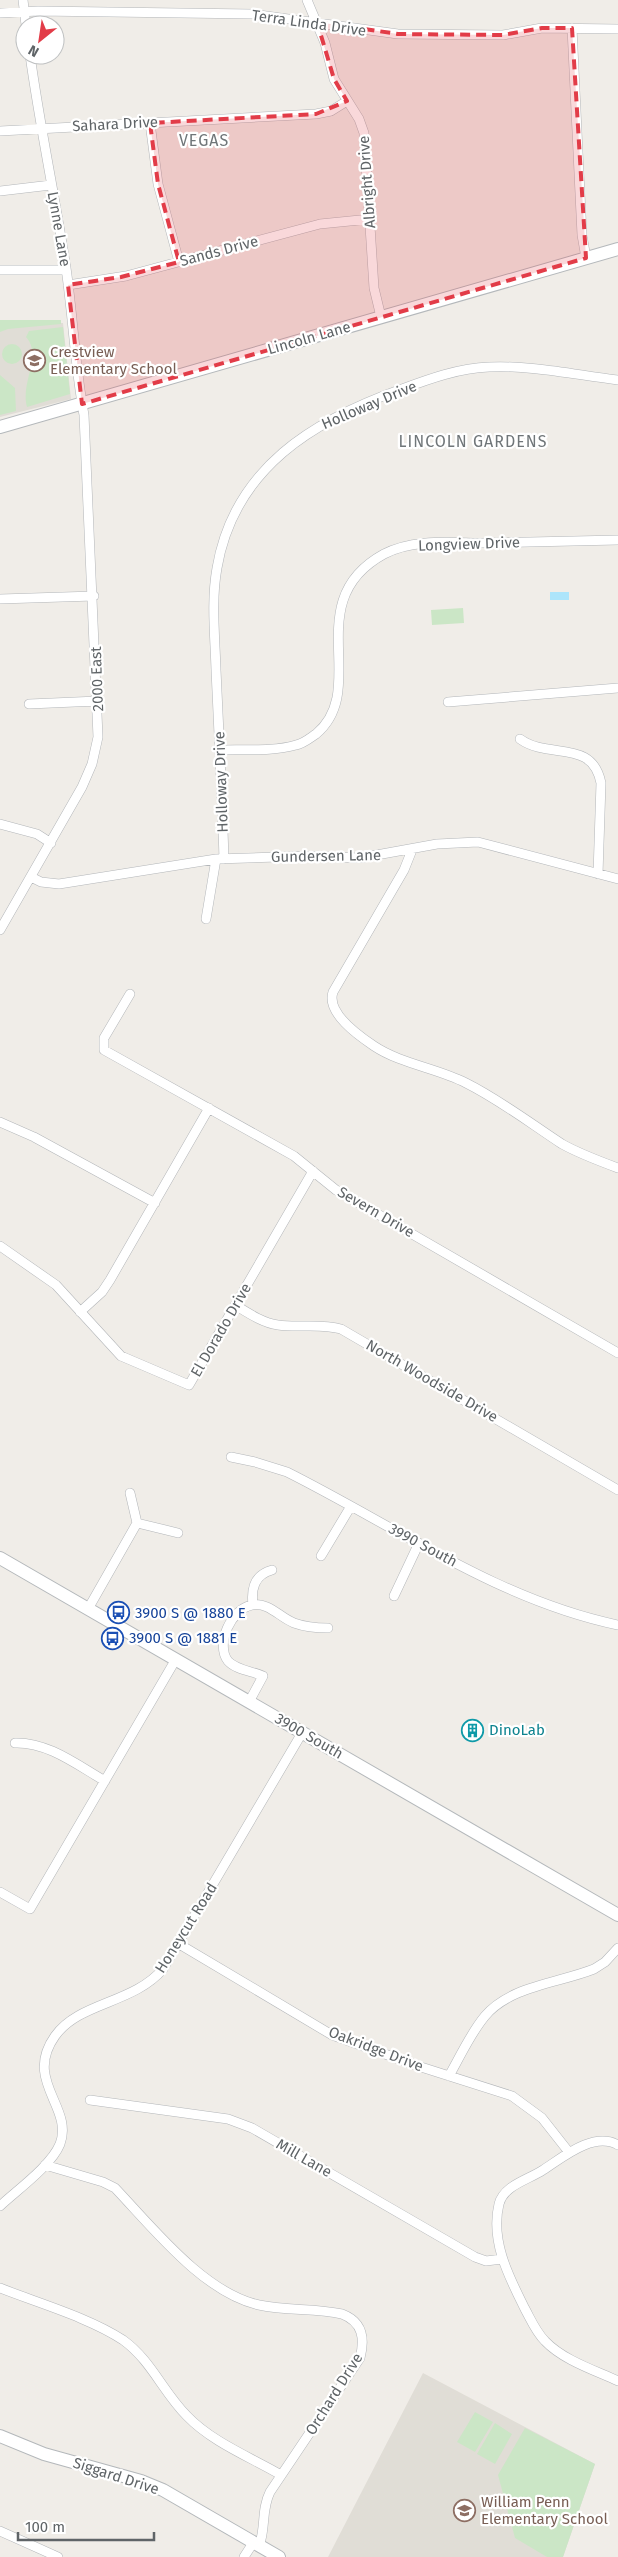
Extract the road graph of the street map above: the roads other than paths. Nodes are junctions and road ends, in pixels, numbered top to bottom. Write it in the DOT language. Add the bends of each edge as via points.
graph roads {
  1 [pos="23,0"];
  2 [pos="307,0"];
  3 [pos="25,12"];
  4 [pos="0,14"];
  5 [pos="25,15"];
  6 [pos="317,22"];
  7 [pos="572,28"];
  8 [pos="618,29"];
  9 [pos="31,65"];
  10 [pos="347,101"];
  11 [pos="150,123"];
  12 [pos="40,128"];
  13 [pos="0,130"];
  14 [pos="51,184"];
  15 [pos="0,191"];
  16 [pos="370,219"];
  17 [pos="618,250"];
  18 [pos="586,258"];
  19 [pos="178,262"];
  20 [pos="0,270"];
  21 [pos="66,270"];
  22 [pos="68,284"];
  23 [pos="381,317"];
  24 [pos="618,380"];
  25 [pos="82,404"];
  26 [pos="0,427"];
  27 [pos="618,540"];
  28 [pos="94,596"];
  29 [pos="0,600"];
  30 [pos="618,688"];
  31 [pos="98,701"];
  32 [pos="448,702"];
  33 [pos="29,704"];
  34 [pos="520,739"];
  35 [pos="221,750"];
  36 [pos="0,824"];
  37 [pos="51,843"];
  38 [pos="412,850"];
  39 [pos="220,859"];
  40 [pos="598,874"];
  41 [pos="31,877"];
  42 [pos="618,879"];
  43 [pos="206,919"];
  44 [pos="0,930"];
  45 [pos="130,994"];
  46 [pos="209,1108"];
  47 [pos="0,1122"];
  48 [pos="618,1168"];
  49 [pos="313,1171"];
  50 [pos="155,1203"];
  51 [pos="0,1246"];
  52 [pos="235,1305"];
  53 [pos="80,1312"];
  54 [pos="618,1353"];
  55 [pos="231,1457"];
  56 [pos="618,1490"];
  57 [pos="130,1493"];
  58 [pos="351,1506"];
  59 [pos="137,1523"];
  60 [pos="178,1533"];
  61 [pos="419,1543"];
  62 [pos="321,1556"];
  63 [pos="0,1558"];
  64 [pos="272,1570"];
  65 [pos="394,1596"];
  66 [pos="253,1605"];
  67 [pos="88,1609"];
  68 [pos="618,1624"];
  69 [pos="328,1628"];
  70 [pos="176,1659"];
  71 [pos="249,1702"];
  72 [pos="302,1733"];
  73 [pos="15,1743"];
  74 [pos="105,1781"];
  75 [pos="0,1892"];
  76 [pos="618,1915"];
  77 [pos="179,1944"];
  78 [pos="618,1948"];
  79 [pos="449,2076"];
  80 [pos="90,2100"];
  81 [pos="618,2145"];
  82 [pos="568,2151"];
  83 [pos="45,2165"];
  84 [pos="0,2206"];
  85 [pos="502,2260"];
  86 [pos="0,2288"];
  87 [pos="618,2381"];
  88 [pos="0,2436"];
  89 [pos="281,2475"];
  90 [pos="0,2531"];
  91 [pos="256,2545"];
  92 [pos="58,2557"];
  93 [pos="244,2557"];
  94 [pos="279,2557"];
  1 -- 3 [label="street"];
  2 -- 6 [label="street, Albright Drive"];
  3 -- 4 [label="street, Terra Linda Drive"];
  3 -- 5 [label="street"];
  3 -- 6 [label="street, Terra Linda Drive" via="252,14"];
  6 -- 7 [label="street, Terra Linda Drive" via="398,34 503,35 542,28"];
  6 -- 10 [label="street, Albright Drive" via="334,79"];
  7 -- 8 [label="street, Terra Linda Drive"];
  7 -- 18 [label="street" via="582,235"];
  9 -- 12 [label="street, Lynne Lane"];
  10 -- 11 [label="street, Sahara Drive" via="322,114"];
  10 -- 16 [label="street, Albright Drive" via="359,119 366,140"];
  11 -- 12 [label="street, Sahara Drive"];
  11 -- 19 [label="street" via="158,184"];
  12 -- 13 [label="street, Sahara Drive"];
  12 -- 14 [label="street, Lynne Lane"];
  14 -- 15 [label="street"];
  14 -- 21 [label="street, Lynne Lane"];
  16 -- 19 [label="street, Sands Drive" via="320,224"];
  16 -- 23 [label="street, Albright Drive" via="374,288"];
  17 -- 18 [label="street, Lincoln Lane"];
  18 -- 23 [label="street, Lincoln Lane"];
  19 -- 22 [label="street, Sands Drive" via="121,277"];
  20 -- 21 [label="street"];
  21 -- 22 [label="street, Lynne Lane"];
  22 -- 25 [label="street, Lynne Lane"];
  23 -- 25 [label="street, Lincoln Lane"];
  24 -- 35 [label="street, Holloway Drive" via="515,367 468,370 416,384 363,404 319,425 282,451 241,501 223,541 217,566 214,590"];
  25 -- 26 [label="street, Lincoln Lane"];
  25 -- 28 [label="street, 2000 East"];
  27 -- 35 [label="street, Longview Drive" via="418,544 384,554 356,578 340,610 337,702 322,729 298,745"];
  28 -- 29 [label="street"];
  28 -- 31 [label="street, 2000 East"];
  30 -- 32 [label="street"];
  31 -- 33 [label="street"];
  31 -- 37 [label="street, 2000 East" via="98,737 92,764"];
  34 -- 40 [label="street" via="536,747 582,755 599,770"];
  35 -- 39 [label="street, Holloway Drive"];
  36 -- 37 [label="street" via="37,834"];
  37 -- 41 [label="street, 2000 East"];
  38 -- 39 [label="street, Gundersen Lane" via="360,858"];
  38 -- 40 [label="street, Gundersen Lane" via="437,844 478,842"];
  38 -- 48 [label="street" via="404,870 333,992 332,1000 341,1018 376,1047 464,1082 564,1145"];
  39 -- 41 [label="street, Gundersen Lane" via="59,884"];
  39 -- 43 [label="street, Holloway Drive"];
  40 -- 42 [label="street, Gundersen Lane"];
  41 -- 44 [label="street, 2000 East"];
  45 -- 46 [label="street, Severn Drive" via="102,1047"];
  46 -- 49 [label="street, Severn Drive" via="294,1156"];
  46 -- 50 [label="street"];
  47 -- 50 [label="street"];
  49 -- 52 [label="street, El Dorado Drive"];
  49 -- 54 [label="street, Severn Drive" via="336,1190"];
  50 -- 53 [label="street" via="102,1292"];
  51 -- 53 [label="street, El Dorado Drive" via="56,1285"];
  52 -- 53 [label="street, El Dorado Drive" via="189,1385 121,1356"];
  52 -- 56 [label="street, North Woodside Drive" via="277,1325 320,1325 341,1330"];
  55 -- 58 [label="street, 3990 South" via="276,1468"];
  57 -- 59 [label="street"];
  58 -- 61 [label="street, 3990 South"];
  58 -- 62 [label="street"];
  59 -- 60 [label="street"];
  59 -- 67 [label="street"];
  61 -- 65 [label="street"];
  61 -- 68 [label="street, 3990 South" via="536,1601"];
  63 -- 67 [label="street, 3900 South"];
  64 -- 66 [label="street" via="262,1574 254,1583"];
  66 -- 69 [label="street" via="267,1607 300,1625"];
  66 -- 71 [label="street" via="235,1616 222,1644 233,1665 263,1676"];
  67 -- 70 [label="street, 3900 South"];
  70 -- 71 [label="street, 3900 South"];
  70 -- 74 [label="street"];
  71 -- 72 [label="street, 3900 South"];
  72 -- 76 [label="street, 3900 South"];
  72 -- 77 [label="street, Honeycut Road"];
  73 -- 74 [label="street" via="42,1746"];
  74 -- 75 [label="street" via="30,1909"];
  77 -- 79 [label="street, Oakridge Drive" via="332,2034"];
  77 -- 83 [label="street, Honeycut Road" via="163,1969 148,1984 126,1997 76,2017 55,2036 46,2054 44,2073 63,2130 57,2150"];
  78 -- 79 [label="street" via="594,1969 518,1994 496,2006 477,2028"];
  79 -- 82 [label="street, Oakridge Drive" via="512,2096 528,2106"];
  80 -- 85 [label="street, Mill Lane" via="228,2118 252,2128 475,2257 486,2261"];
  81 -- 82 [label="street" via="599,2143"];
  82 -- 85 [label="street" via="504,2195 498,2216"];
  83 -- 84 [label="street, Honeycut Road"];
  83 -- 89 [label="street, Orchard Drive" via="115,2188 203,2277 227,2293 258,2305 342,2314 359,2326 363,2336 360,2358"];
  85 -- 87 [label="street" via="544,2341 556,2351"];
  86 -- 89 [label="street" via="94,2325 124,2341 151,2368 177,2406 204,2431"];
  88 -- 91 [label="street, Siggard Drive" via="44,2454 163,2490"];
  89 -- 91 [label="street, Orchard Drive" via="265,2502 264,2533"];
  90 -- 92 [label="street"];
  91 -- 93 [label="street"];
  91 -- 94 [label="street, Siggard Drive"];
}
